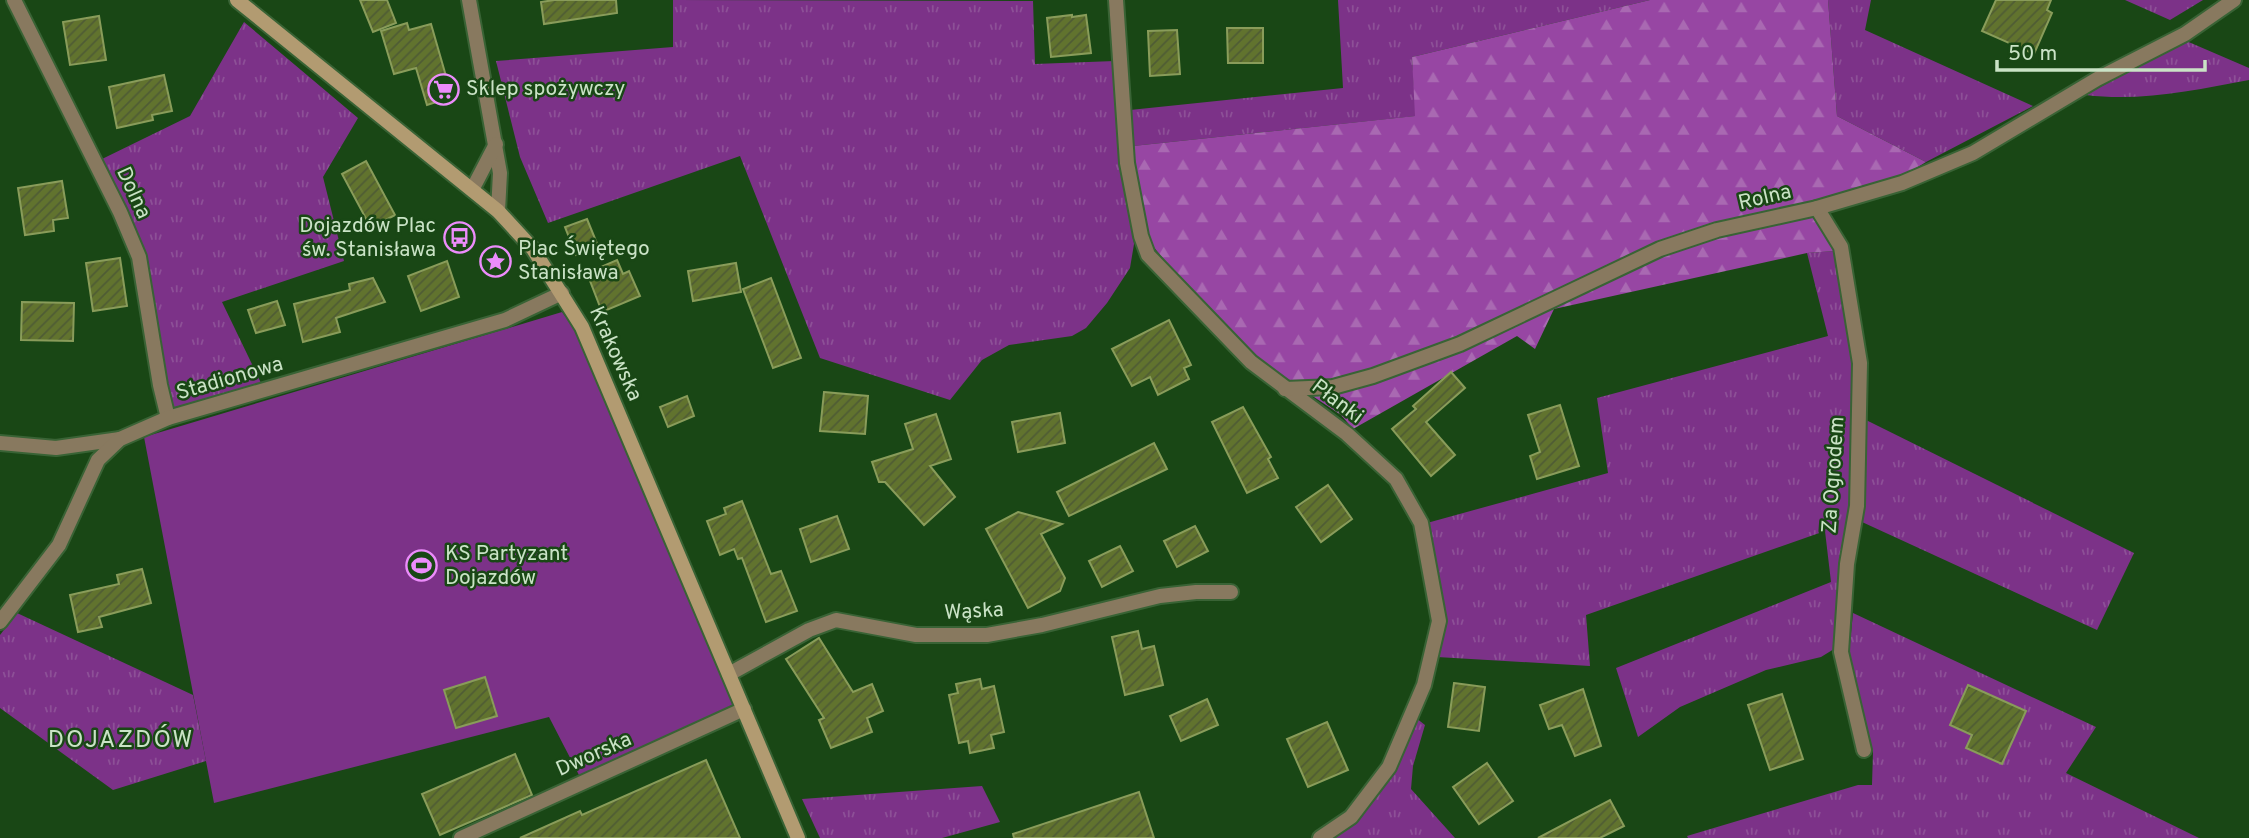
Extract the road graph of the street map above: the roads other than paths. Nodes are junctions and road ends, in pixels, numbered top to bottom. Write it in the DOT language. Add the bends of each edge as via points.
graph roads {
  1 [pos="14,0"];
  2 [pos="237,0"];
  3 [pos="469,0"];
  4 [pos="1116,0"];
  5 [pos="2234,0"];
  6 [pos="496,144"];
  7 [pos="472,190"];
  8 [pos="1817,208"];
  9 [pos="498,211"];
  10 [pos="562,293"];
  11 [pos="1285,389"];
  12 [pos="168,418"];
  13 [pos="120,439"];
  14 [pos="0,443"];
  15 [pos="1231,592"];
  16 [pos="0,622"];
  17 [pos="729,674"];
  18 [pos="744,709"];
  19 [pos="1864,750"];
  20 [pos="461,838"];
  21 [pos="799,838"];
  22 [pos="1320,838"];
  1 -- 12 [label="street, Dolna" via="139,257"];
  2 -- 7 [label="street, Krakowska"];
  3 -- 6 [label="street"];
  4 -- 11 [label="street, Płanki" via="1128,163 1148,255 1251,362"];
  5 -- 8 [label="street, Rolna" via="2185,34 2097,79 1973,153 1902,183"];
  6 -- 7 [label="street"];
  6 -- 9 [label="street"];
  7 -- 9 [label="street, Krakowska"];
  8 -- 11 [label="street, Rolna" via="1717,230 1660,249 1460,344 1373,376 1333,387"];
  8 -- 19 [label="street, Za Ogrodem" via="1841,247 1860,363 1857,506 1847,565 1841,652"];
  9 -- 10 [label="street, Krakowska" via="533,249"];
  10 -- 12 [label="street, Stadionowa" via="505,320"];
  10 -- 17 [label="street, Krakowska" via="582,327"];
  11 -- 22 [label="street, Płanki" via="1347,434 1396,479 1421,523 1438,621 1424,685 1389,767 1351,817"];
  12 -- 13 [label="street, Stadionowa"];
  13 -- 14 [label="street" via="56,448"];
  13 -- 16 [label="street, Stadionowa" via="98,460 59,544"];
  15 -- 17 [label="street, Wąska" via="1160,596 987,635 916,635 835,620 808,629"];
  17 -- 18 [label="street, Krakowska"];
  18 -- 20 [label="street, Dworska"];
  18 -- 21 [label="street, Krakowska"];
}
